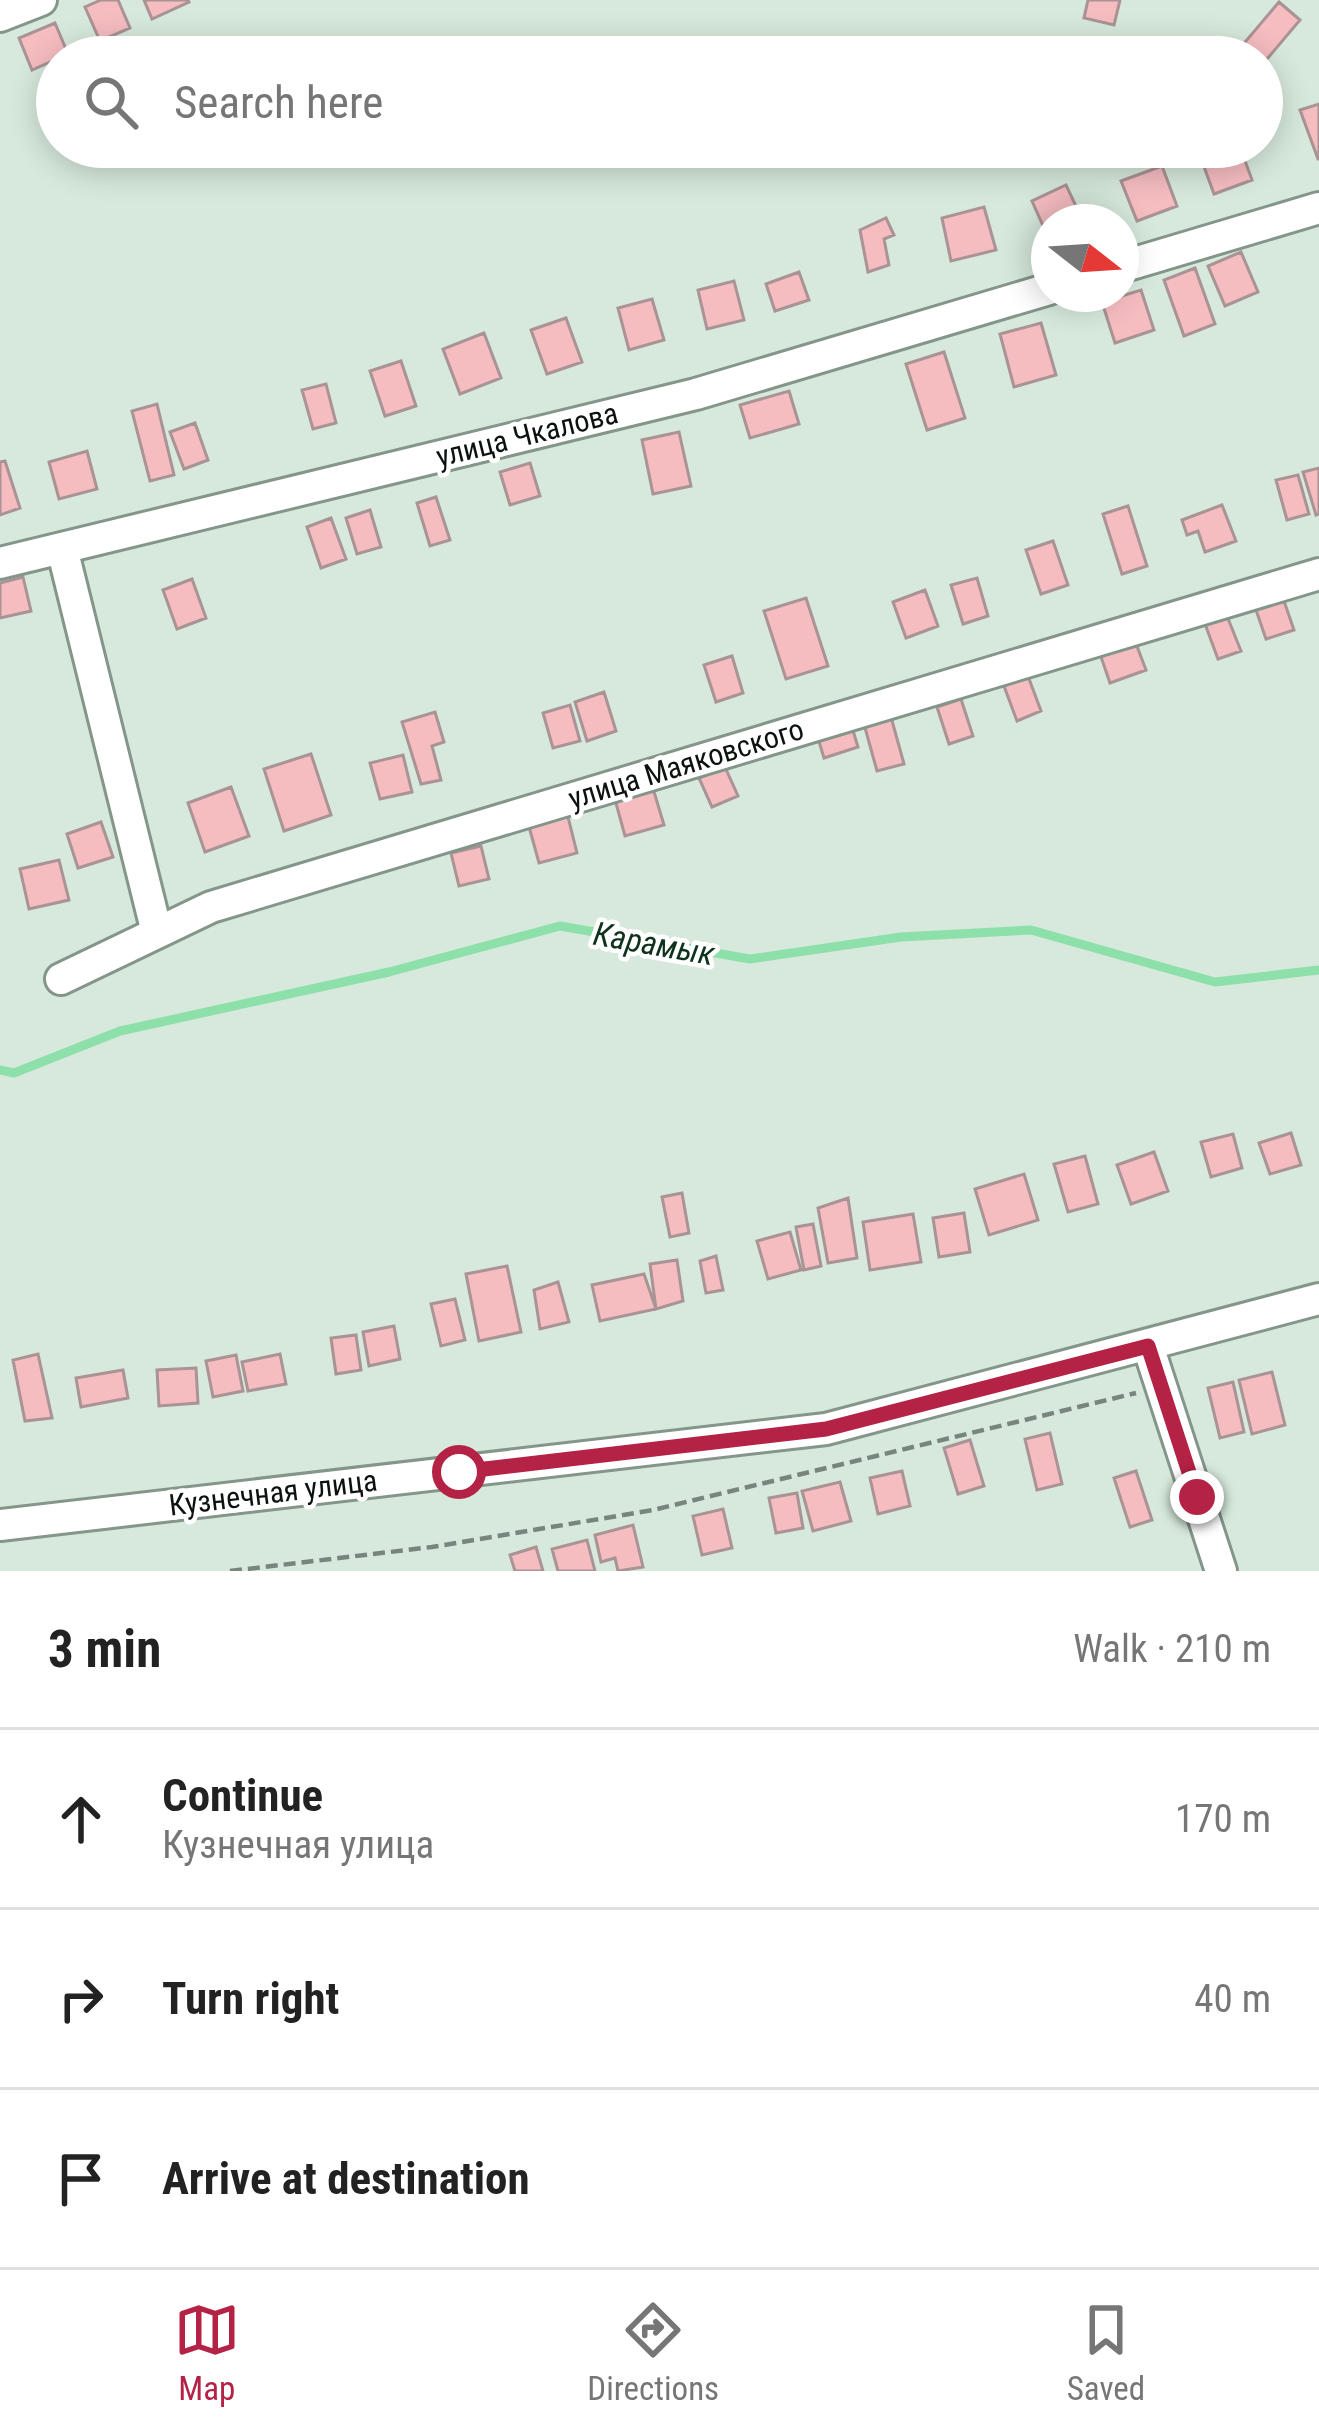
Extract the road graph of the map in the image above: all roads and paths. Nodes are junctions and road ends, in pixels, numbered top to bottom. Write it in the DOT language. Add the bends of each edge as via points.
graph roads {
  1 [pos="41,0"];
  2 [pos="0,16"];
  3 [pos="1319,208"];
  4 [pos="1139,262"];
  5 [pos="1031,294"];
  6 [pos="62,548"];
  7 [pos="0,563"];
  8 [pos="1319,574"];
  9 [pos="157,933"];
  10 [pos="62,979"];
  11 [pos="1319,1299"];
  12 [pos="1148,1346"];
  13 [pos="1161,1386"];
  14 [pos="0,1525"];
  15 [pos="230,1571"];
  16 [pos="1221,1571"];
  1 -- 2 [label="street"];
  3 -- 4 [label="street"];
  5 -- 6 [label="street, улица Чкалова" via="696,394"];
  6 -- 7 [label="street, улица Чкалова"];
  6 -- 9 [label="street"];
  8 -- 9 [label="street, улица Маяковского" via="212,907"];
  9 -- 10 [label="street, улица Маяковского"];
  11 -- 12 [label="street, Кузнечная улица"];
  12 -- 13 [label="street"];
  12 -- 14 [label="street, Кузнечная улица" via="826,1429"];
  13 -- 15 [label="path" via="653,1510"];
  13 -- 16 [label="street"];
}
